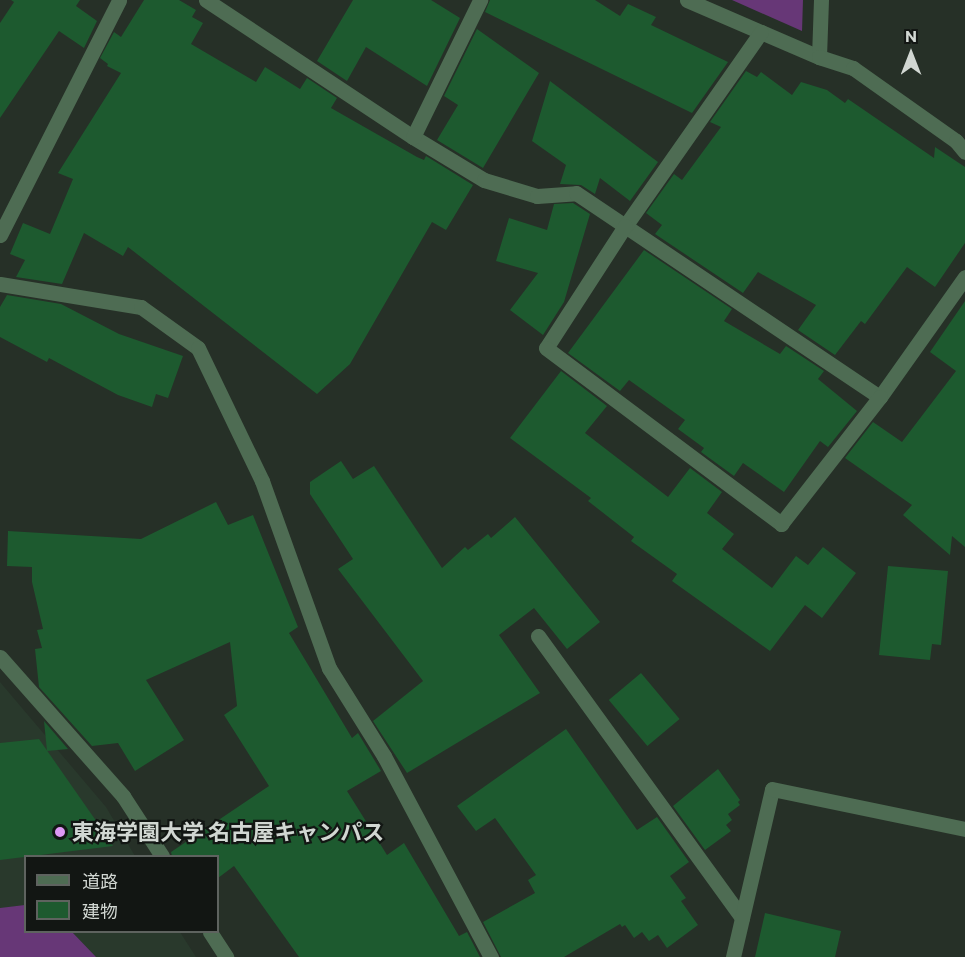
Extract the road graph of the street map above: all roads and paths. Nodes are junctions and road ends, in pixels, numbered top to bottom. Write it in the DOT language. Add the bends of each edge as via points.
graph roads {
  1 [pos="119,0"];
  2 [pos="206,0"];
  3 [pos="480,0"];
  4 [pos="687,0"];
  5 [pos="821,0"];
  6 [pos="761,32"];
  7 [pos="819,57"];
  8 [pos="413,137"];
  9 [pos="965,152"];
  10 [pos="625,226"];
  11 [pos="0,235"];
  12 [pos="965,278"];
  13 [pos="0,284"];
  14 [pos="880,397"];
  15 [pos="538,636"];
  16 [pos="0,657"];
  17 [pos="965,829"];
  18 [pos="161,855"];
  19 [pos="742,918"];
  20 [pos="211,933"];
  21 [pos="226,957"];
  22 [pos="491,957"];
  23 [pos="733,957"];
  1 -- 11 [label="street"];
  2 -- 8 [label="street"];
  3 -- 8 [label="street"];
  4 -- 6 [label="street"];
  5 -- 7 [label="street"];
  6 -- 7 [label="street"];
  6 -- 10 [label="street"];
  7 -- 9 [label="street" via="853,68 956,141"];
  8 -- 10 [label="street" via="484,180 537,196 576,193"];
  10 -- 14 [label="street"];
  10 -- 14 [label="street" via="546,348 781,524"];
  12 -- 14 [label="street"];
  13 -- 22 [label="street" via="141,307 198,348 262,481 329,668 384,756"];
  15 -- 19 [label="street"];
  16 -- 18 [label="street" via="123,796"];
  17 -- 19 [label="street" via="772,789"];
  19 -- 23 [label="street"];
  20 -- 21 [label="street"];
}
